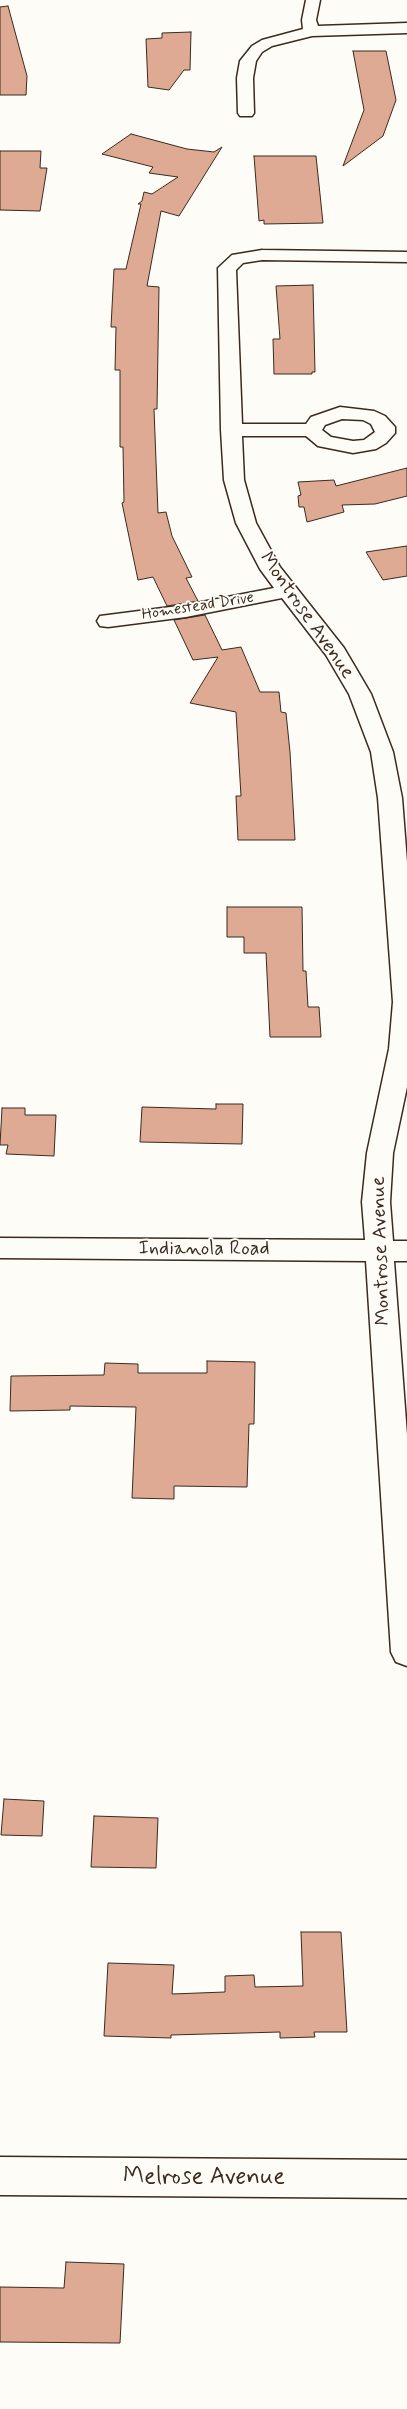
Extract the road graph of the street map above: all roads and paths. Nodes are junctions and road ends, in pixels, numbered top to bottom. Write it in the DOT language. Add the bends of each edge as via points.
graph roads {
  1 [pos="313,0"];
  2 [pos="407,28"];
  3 [pos="311,31"];
  4 [pos="246,113"];
  5 [pos="407,257"];
  6 [pos="231,430"];
  7 [pos="312,430"];
  8 [pos="287,591"];
  9 [pos="108,621"];
  10 [pos="400,824"];
  11 [pos="0,1248"];
  12 [pos="394,1251"];
  13 [pos="407,1652"];
  14 [pos="0,2176"];
  15 [pos="407,2179"];
  1 -- 3 [label="street" via="309,20"];
  2 -- 3 [label="street"];
  3 -- 4 [label="street" via="268,43 250,56 246,67"];
  5 -- 6 [label="street, Montrose Avenue" via="262,255 248,256 231,263 227,268"];
  6 -- 7 [label="street"];
  6 -- 8 [label="street, Montrose Avenue" via="234,480 246,523 270,569"];
  8 -- 9 [label="street, Homestead Drive" via="196,610"];
  8 -- 10 [label="street, Montrose Avenue" via="336,653 360,694 382,752"];
  10 -- 12 [label="street, Montrose Avenue" via="406,1002 402,1049 380,1153 376,1202"];
  11 -- 12 [label="street, Indianola Road"];
  12 -- 13 [label="street, Montrose Avenue"];
  14 -- 15 [label="street, Melrose Avenue"];
}
